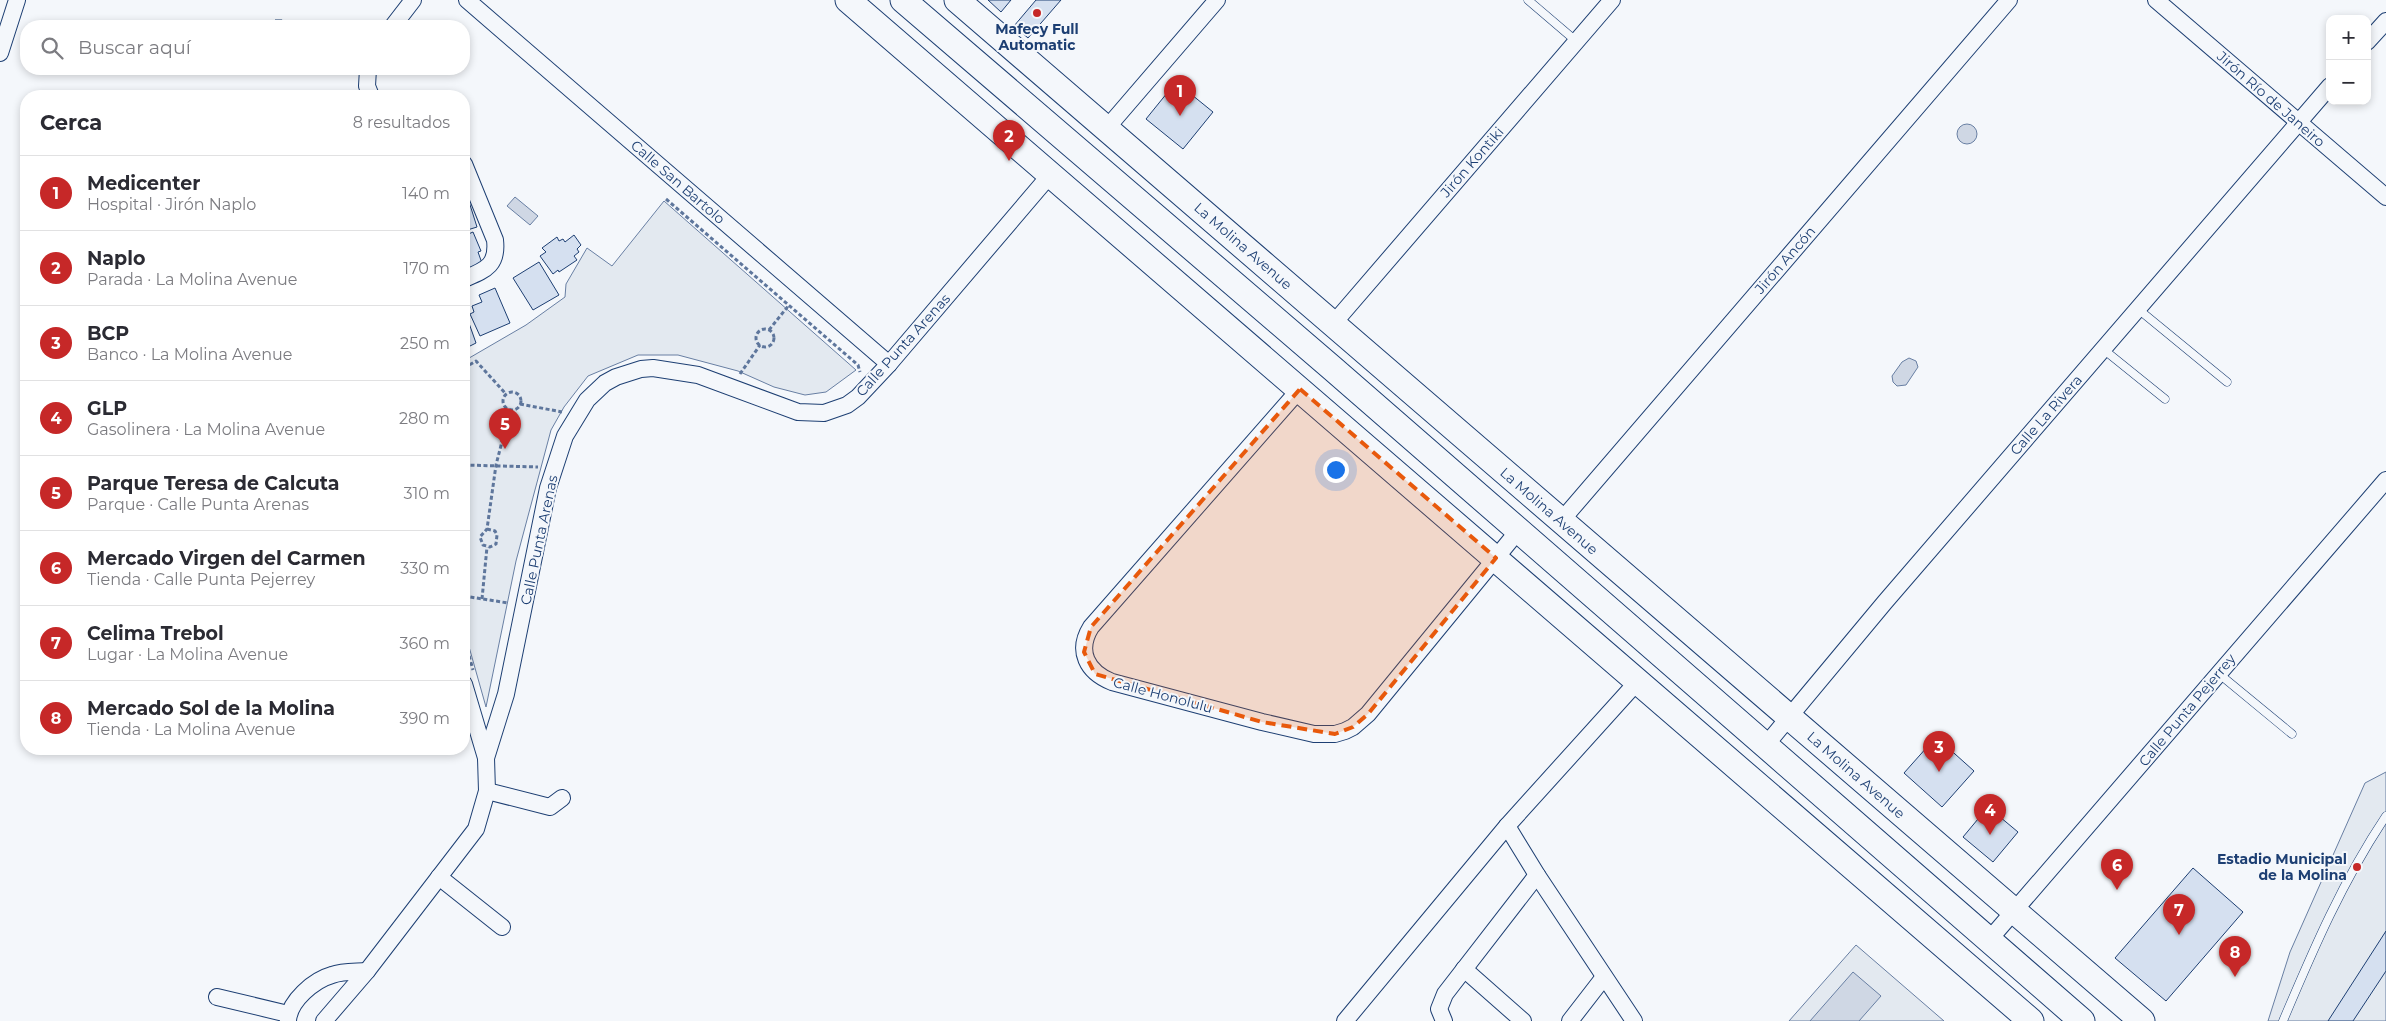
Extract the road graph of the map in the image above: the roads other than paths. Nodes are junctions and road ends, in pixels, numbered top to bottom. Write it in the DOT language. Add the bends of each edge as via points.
graph roads {
  1 [pos="17,0"];
  2 [pos="413,0"];
  3 [pos="466,0"];
  4 [pos="848,0"];
  5 [pos="902,0"];
  6 [pos="957,0"];
  7 [pos="1217,0"];
  8 [pos="1528,0"];
  9 [pos="1612,0"];
  10 [pos="2009,0"];
  11 [pos="2156,0"];
  12 [pos="398,20"];
  13 [pos="2386,20"];
  14 [pos="2371,37"];
  15 [pos="1576,42"];
  16 [pos="0,53"];
  17 [pos="368,75"];
  18 [pos="369,90"];
  19 [pos="2326,91"];
  20 [pos="2299,122"];
  21 [pos="1106,129"];
  22 [pos="1050,175"];
  23 [pos="470,179"];
  24 [pos="2386,197"];
  25 [pos="470,276"];
  26 [pos="2138,308"];
  27 [pos="1333,324"];
  28 [pos="2103,349"];
  29 [pos="889,364"];
  30 [pos="2227,382"];
  31 [pos="1300,389"];
  32 [pos="2165,399"];
  33 [pos="2386,480"];
  34 [pos="1560,521"];
  35 [pos="1518,531"];
  36 [pos="1496,558"];
  37 [pos="2218,673"];
  38 [pos="1638,681"];
  39 [pos="470,683"];
  40 [pos="1789,716"];
  41 [pos="2292,734"];
  42 [pos="1765,746"];
  43 [pos="486,758"];
  44 [pos="487,791"];
  45 [pos="562,798"];
  46 [pos="2386,816"];
  47 [pos="1507,826"];
  48 [pos="1874,840"];
  49 [pos="1835,852"];
  50 [pos="1537,875"];
  51 [pos="439,877"];
  52 [pos="2015,913"];
  53 [pos="502,927"];
  54 [pos="1989,940"];
  55 [pos="1464,969"];
  56 [pos="368,971"];
  57 [pos="1604,977"];
  58 [pos="217,997"];
  59 [pos="1437,1017"];
  60 [pos="288,1018"];
  61 [pos="324,1021"];
  62 [pos="1346,1021"];
  63 [pos="1523,1021"];
  64 [pos="1570,1021"];
  65 [pos="1634,1021"];
  66 [pos="2032,1021"];
  67 [pos="2082,1021"];
  68 [pos="2142,1021"];
  69 [pos="2283,1021"];
  1 -- 16 [label="street"];
  2 -- 12 [label="street"];
  3 -- 29 [label="street, Calle San Bartolo"];
  4 -- 22 [label="main road"];
  5 -- 35 [label="main road"];
  6 -- 21 [label="main road, La Molina Avenue"];
  7 -- 21 [label="street"];
  8 -- 15 [label="lane"];
  9 -- 15 [label="street, Jirón Kontiki"];
  10 -- 34 [label="street, Jirón Ancón"];
  11 -- 20 [label="street, Jirón Río de Janeiro"];
  13 -- 14 [label="street"];
  15 -- 27 [label="street, Jirón Kontiki"];
  17 -- 18 [label="street"];
  19 -- 20 [label="street, Calle La Rivera"];
  20 -- 24 [label="street, Jirón Río de Janeiro"];
  20 -- 26 [label="street, Calle La Rivera"];
  21 -- 27 [label="main road, La Molina Avenue"];
  22 -- 29 [label="street, Calle Punta Arenas"];
  22 -- 31 [label="main road"];
  23 -- 25 [label="street" via="495,240 496,251 485,270"];
  26 -- 28 [label="street, Calle La Rivera"];
  26 -- 30 [label="lane"];
  27 -- 34 [label="main road, La Molina Avenue"];
  28 -- 32 [label="lane"];
  28 -- 40 [label="street, Calle La Rivera"];
  29 -- 43 [label="street, Calle Punta Arenas" via="858,398 824,413 798,412 698,374 665,369 628,372 595,391 572,423 555,464 506,694"];
  31 -- 36 [label="main road"];
  31 -- 36 [label="street, Calle Honolulu" via="1091,627 1086,634 1084,652 1095,674 1112,682 1262,722 1314,734 1335,734 1361,721"];
  33 -- 37 [label="street, Calle Punta Pejerrey"];
  34 -- 40 [label="main road, La Molina Avenue"];
  35 -- 36 [label="street, Calle Honolulu"];
  35 -- 42 [label="main road"];
  36 -- 38 [label="main road"];
  37 -- 41 [label="lane"];
  37 -- 52 [label="street, Calle Punta Pejerrey"];
  38 -- 47 [label="street"];
  38 -- 49 [label="main road"];
  39 -- 43 [label="street, Calle Punta Arenas"];
  40 -- 42 [label="street, Calle La Rivera"];
  40 -- 52 [label="main road, La Molina Avenue"];
  42 -- 48 [label="main road"];
  43 -- 44 [label="street, Calle Punta Arenas"];
  44 -- 45 [label="street" via="550,807"];
  44 -- 51 [label="street, Calle Punta Arenas" via="476,829"];
  46 -- 69 [label="lane" via="2332,909"];
  47 -- 50 [label="street"];
  47 -- 62 [label="street"];
  48 -- 49 [label="main road"];
  48 -- 54 [label="main road"];
  49 -- 66 [label="main road"];
  50 -- 55 [label="street"];
  50 -- 57 [label="street"];
  51 -- 53 [label="street"];
  51 -- 56 [label="street, Calle Punta Arenas"];
  52 -- 54 [label="street, Calle Punta Pejerrey"];
  52 -- 68 [label="main road, La Molina Avenue"];
  54 -- 67 [label="main road"];
  55 -- 59 [label="street" via="1445,994"];
  55 -- 63 [label="street"];
  56 -- 60 [label="street" via="333,974 318,981 293,1005"];
  56 -- 61 [label="street, Calle Punta Arenas"];
  57 -- 64 [label="street"];
  57 -- 65 [label="street"];
  58 -- 60 [label="street"];
}
